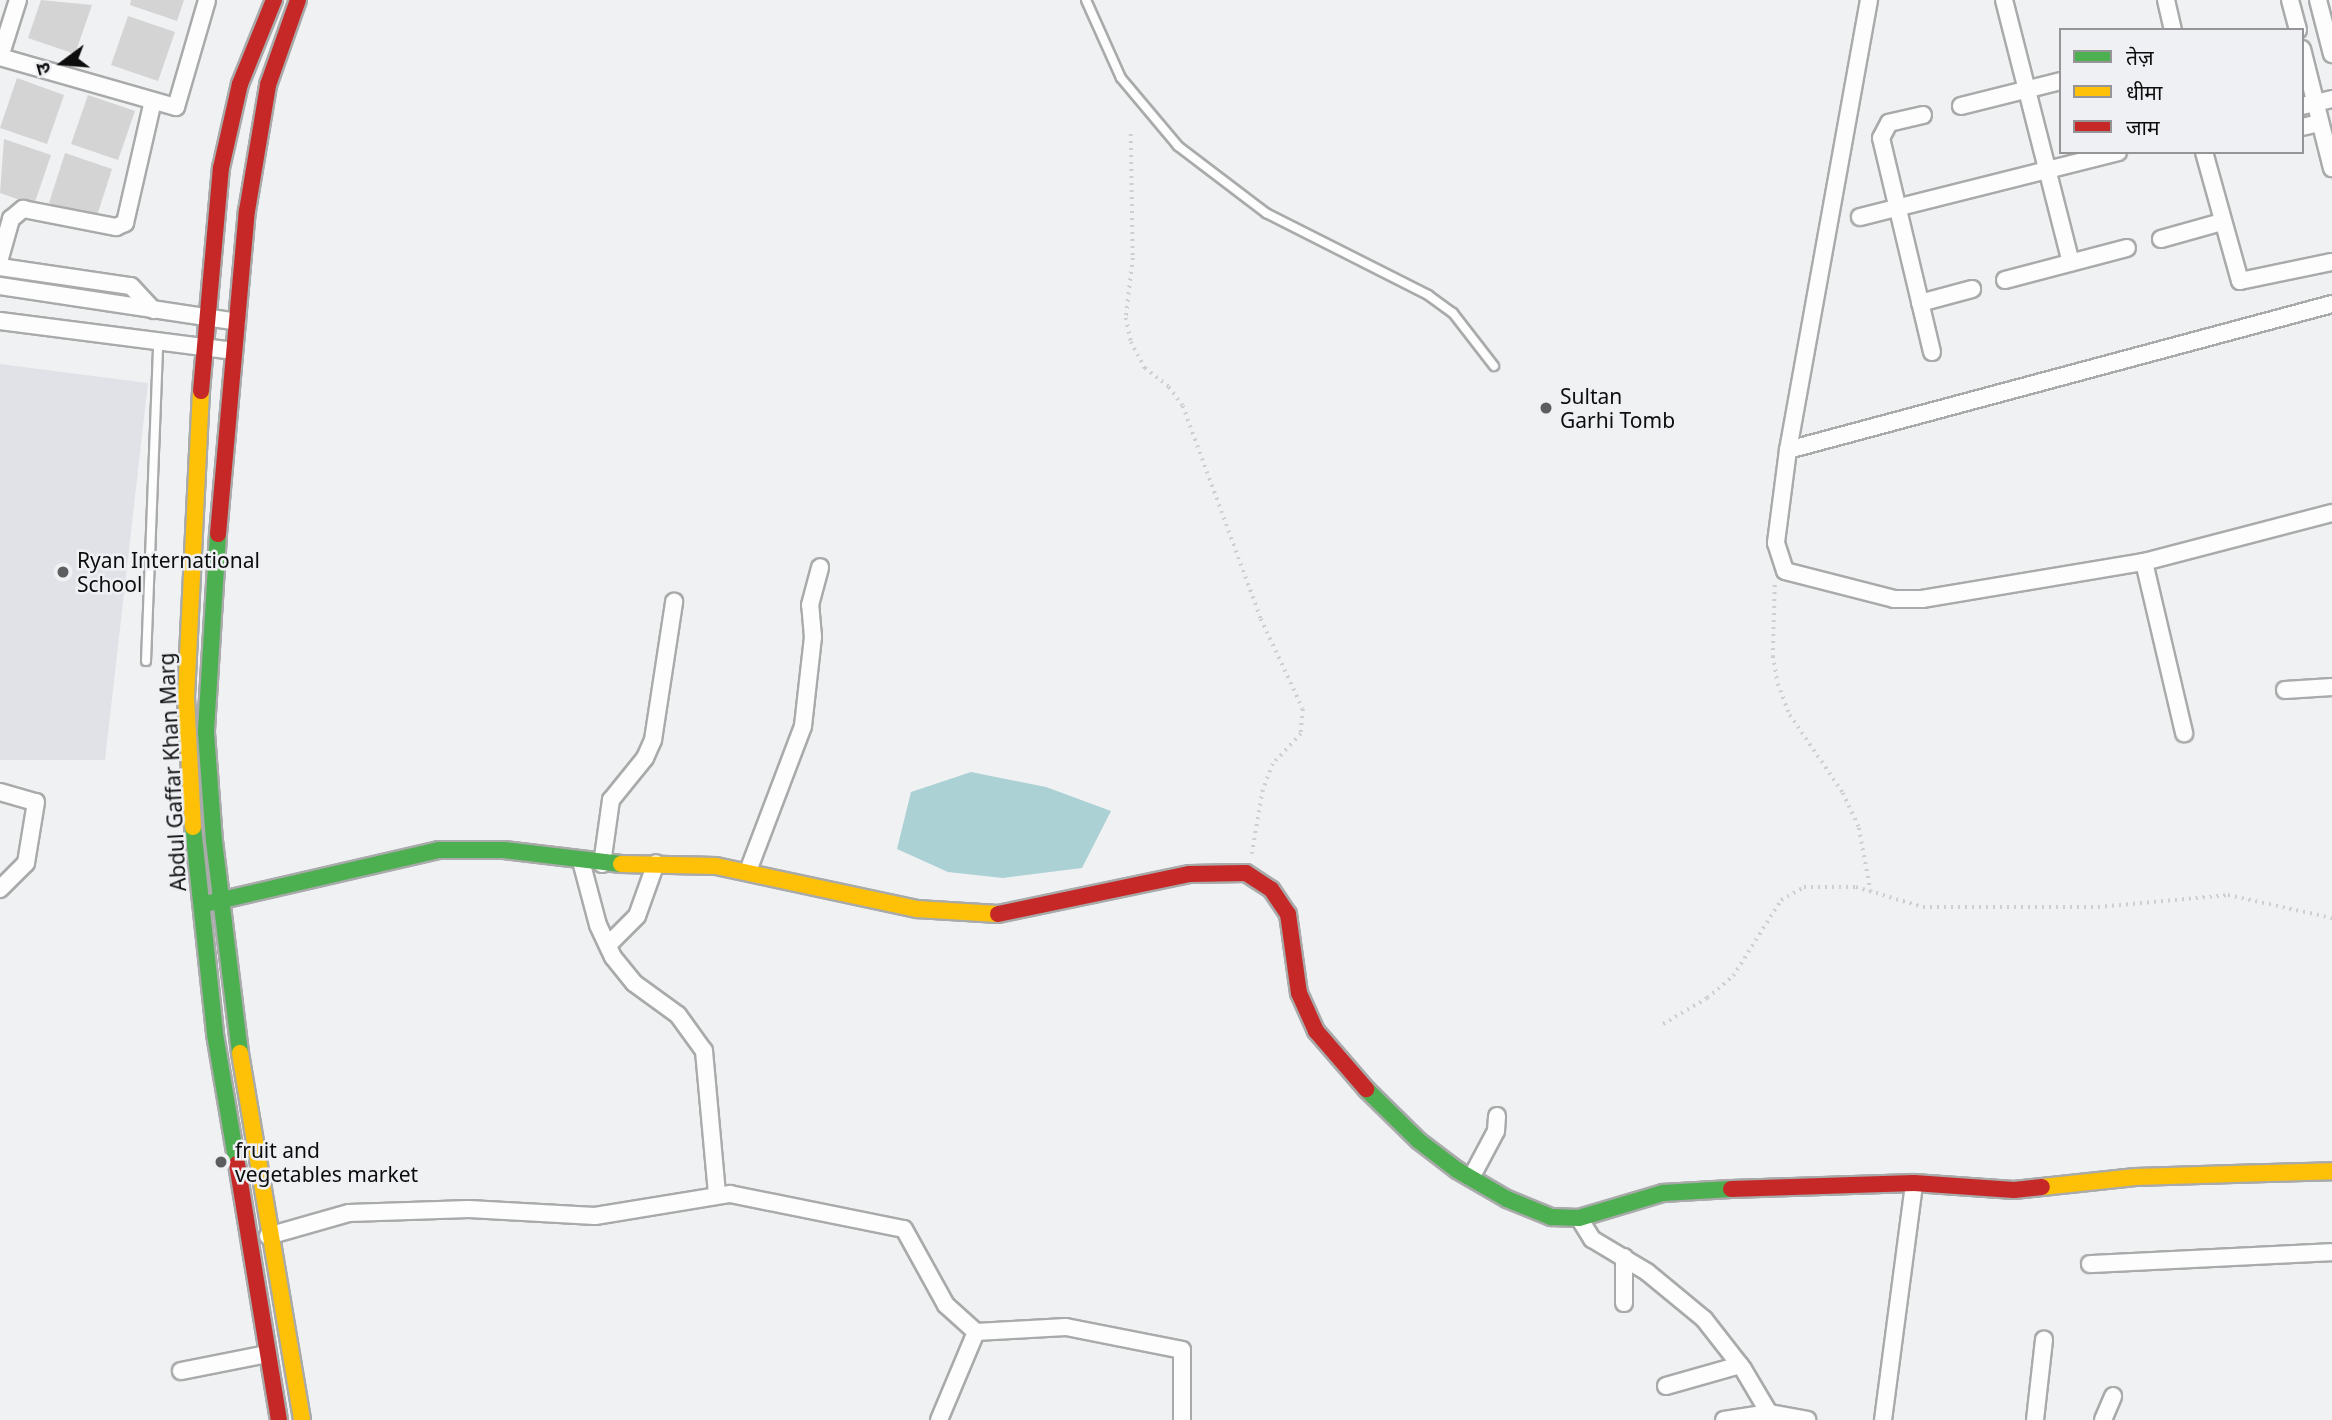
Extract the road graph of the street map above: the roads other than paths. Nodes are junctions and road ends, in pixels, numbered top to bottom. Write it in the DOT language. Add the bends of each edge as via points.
graph roads {
  1 [pos="18,0"];
  2 [pos="207,0"];
  3 [pos="274,0"];
  4 [pos="298,0"];
  5 [pos="1086,0"];
  6 [pos="1869,0"];
  7 [pos="2004,0"];
  8 [pos="2166,0"];
  9 [pos="2290,0"];
  10 [pos="2318,0"];
  11 [pos="2173,28"];
  12 [pos="2297,28"];
  13 [pos="2332,54"];
  14 [pos="0,57"];
  15 [pos="2059,81"];
  16 [pos="2306,81"];
  17 [pos="2027,89"];
  18 [pos="2332,99"];
  19 [pos="153,101"];
  20 [pos="2309,105"];
  21 [pos="1961,106"];
  22 [pos="1923,115"];
  23 [pos="2320,123"];
  24 [pos="2304,127"];
  25 [pos="2110,154"];
  26 [pos="2205,154"];
  27 [pos="2332,168"];
  28 [pos="2047,170"];
  29 [pos="1897,207"];
  30 [pos="6,217"];
  31 [pos="1860,217"];
  32 [pos="2222,222"];
  33 [pos="2161,239"];
  34 [pos="2127,248"];
  35 [pos="0,258"];
  36 [pos="2332,262"];
  37 [pos="2071,263"];
  38 [pos="0,267"];
  39 [pos="2005,280"];
  40 [pos="0,286"];
  41 [pos="1972,289"];
  42 [pos="1920,303"];
  43 [pos="2332,304"];
  44 [pos="153,310"];
  45 [pos="207,319"];
  46 [pos="0,321"];
  47 [pos="237,322"];
  48 [pos="158,343"];
  49 [pos="204,349"];
  50 [pos="234,351"];
  51 [pos="1932,352"];
  52 [pos="1494,366"];
  53 [pos="1788,450"];
  54 [pos="2332,513"];
  55 [pos="2144,562"];
  56 [pos="820,566"];
  57 [pos="674,602"];
  58 [pos="146,661"];
  59 [pos="2332,687"];
  60 [pos="2285,690"];
  61 [pos="2184,733"];
  62 [pos="0,792"];
  63 [pos="581,861"];
  64 [pos="656,863"];
  65 [pos="602,864"];
  66 [pos="748,871"];
  67 [pos="0,889"];
  68 [pos="222,901"];
  69 [pos="200,905"];
  70 [pos="608,945"];
  71 [pos="1497,1116"];
  72 [pos="2332,1171"];
  73 [pos="1471,1178"];
  74 [pos="1914,1183"];
  75 [pos="717,1194"];
  76 [pos="1578,1218"];
  77 [pos="268,1236"];
  78 [pos="2332,1252"];
  79 [pos="1624,1257"];
  80 [pos="2090,1264"];
  81 [pos="1624,1303"];
  82 [pos="976,1332"];
  83 [pos="2044,1340"];
  84 [pos="267,1354"];
  85 [pos="1740,1365"];
  86 [pos="181,1371"];
  87 [pos="1666,1386"];
  88 [pos="2113,1396"];
  89 [pos="1769,1413"];
  90 [pos="279,1420"];
  91 [pos="302,1420"];
  92 [pos="939,1420"];
  93 [pos="1182,1420"];
  94 [pos="1724,1420"];
  95 [pos="1807,1420"];
  96 [pos="1882,1420"];
  97 [pos="2035,1420"];
  98 [pos="2103,1420"];
  1 -- 14 [label="street"];
  2 -- 19 [label="street" via="180,101 176,107"];
  3 -- 45 [label="main road, Abdul Gaffar Khan Marg" via="253,47 226,136"];
  4 -- 47 [label="main road, Abdul Gaffar Khan Marg" via="278,49 260,124"];
  5 -- 52 [label="lane" via="1121,78 1178,146 1266,213 1428,295 1453,313"];
  6 -- 53 [label="street"];
  7 -- 17 [label="street"];
  8 -- 11 [label="street"];
  9 -- 12 [label="street"];
  10 -- 13 [label="street"];
  14 -- 19 [label="street"];
  15 -- 17 [label="street"];
  16 -- 20 [label="street"];
  17 -- 21 [label="street"];
  17 -- 28 [label="street"];
  18 -- 20 [label="street"];
  19 -- 30 [label="street" via="125,223 116,226 30,209"];
  20 -- 23 [label="street"];
  22 -- 29 [label="street" via="1889,123 1881,132"];
  23 -- 24 [label="street"];
  23 -- 27 [label="street"];
  25 -- 28 [label="street"];
  26 -- 32 [label="street"];
  28 -- 29 [label="street"];
  28 -- 37 [label="street"];
  29 -- 31 [label="street"];
  29 -- 42 [label="street"];
  30 -- 35 [label="street"];
  32 -- 33 [label="street"];
  32 -- 36 [label="street" via="2240,281"];
  34 -- 37 [label="street"];
  37 -- 39 [label="street"];
  38 -- 44 [label="street" via="131,286"];
  40 -- 44 [label="street"];
  41 -- 42 [label="street"];
  42 -- 51 [label="street"];
  43 -- 53 [label="street"];
  44 -- 45 [label="street"];
  45 -- 47 [label="street"];
  45 -- 49 [label="main road, Abdul Gaffar Khan Marg"];
  46 -- 48 [label="street"];
  47 -- 50 [label="main road, Abdul Gaffar Khan Marg"];
  48 -- 49 [label="street"];
  48 -- 58 [label="lane"];
  49 -- 50 [label="street"];
  49 -- 69 [label="main road, Abdul Gaffar Khan Marg" via="186,697"];
  50 -- 68 [label="main road, Abdul Gaffar Khan Marg" via="206,699 208,786"];
  53 -- 55 [label="street" via="1778,559 1785,571 1800,578 1894,599 1944,597"];
  54 -- 55 [label="street"];
  55 -- 61 [label="street"];
  56 -- 66 [label="street" via="810,605 813,637 803,726"];
  57 -- 65 [label="street" via="653,740 645,758 611,800"];
  59 -- 60 [label="street"];
  62 -- 67 [label="street" via="36,802 26,863"];
  63 -- 65 [label="main road"];
  63 -- 68 [label="main road" via="505,850 439,850"];
  63 -- 70 [label="street"];
  64 -- 65 [label="main road"];
  64 -- 66 [label="main road"];
  64 -- 70 [label="street" via="637,916"];
  66 -- 73 [label="main road" via="917,909 976,916 1190,874 1246,873 1271,889 1288,914 1299,993 1316,1031 1339,1063 1419,1141"];
  68 -- 69 [label="main road"];
  68 -- 77 [label="main road, Abdul Gaffar Khan Marg"];
  69 -- 84 [label="main road, Abdul Gaffar Khan Marg" via="228,1126"];
  70 -- 75 [label="street" via="634,983 678,1015 704,1051"];
  71 -- 73 [label="street" via="1496,1131"];
  72 -- 74 [label="main road" via="2135,1177 2014,1190"];
  73 -- 76 [label="main road" via="1540,1214"];
  74 -- 76 [label="main road" via="1663,1193"];
  74 -- 96 [label="street"];
  75 -- 77 [label="street" via="595,1216 469,1209 349,1213"];
  75 -- 82 [label="street" via="778,1201 904,1229 946,1306"];
  76 -- 79 [label="street" via="1592,1239"];
  77 -- 91 [label="main road, Abdul Gaffar Khan Marg"];
  78 -- 80 [label="street"];
  79 -- 81 [label="street"];
  79 -- 85 [label="street" via="1682,1297"];
  82 -- 92 [label="street"];
  82 -- 93 [label="street" via="1066,1327 1182,1350"];
  83 -- 97 [label="street"];
  84 -- 86 [label="street"];
  84 -- 90 [label="main road, Abdul Gaffar Khan Marg"];
  85 -- 87 [label="street"];
  85 -- 89 [label="street"];
  88 -- 98 [label="street"];
  89 -- 94 [label="street"];
  89 -- 95 [label="street"];
}
